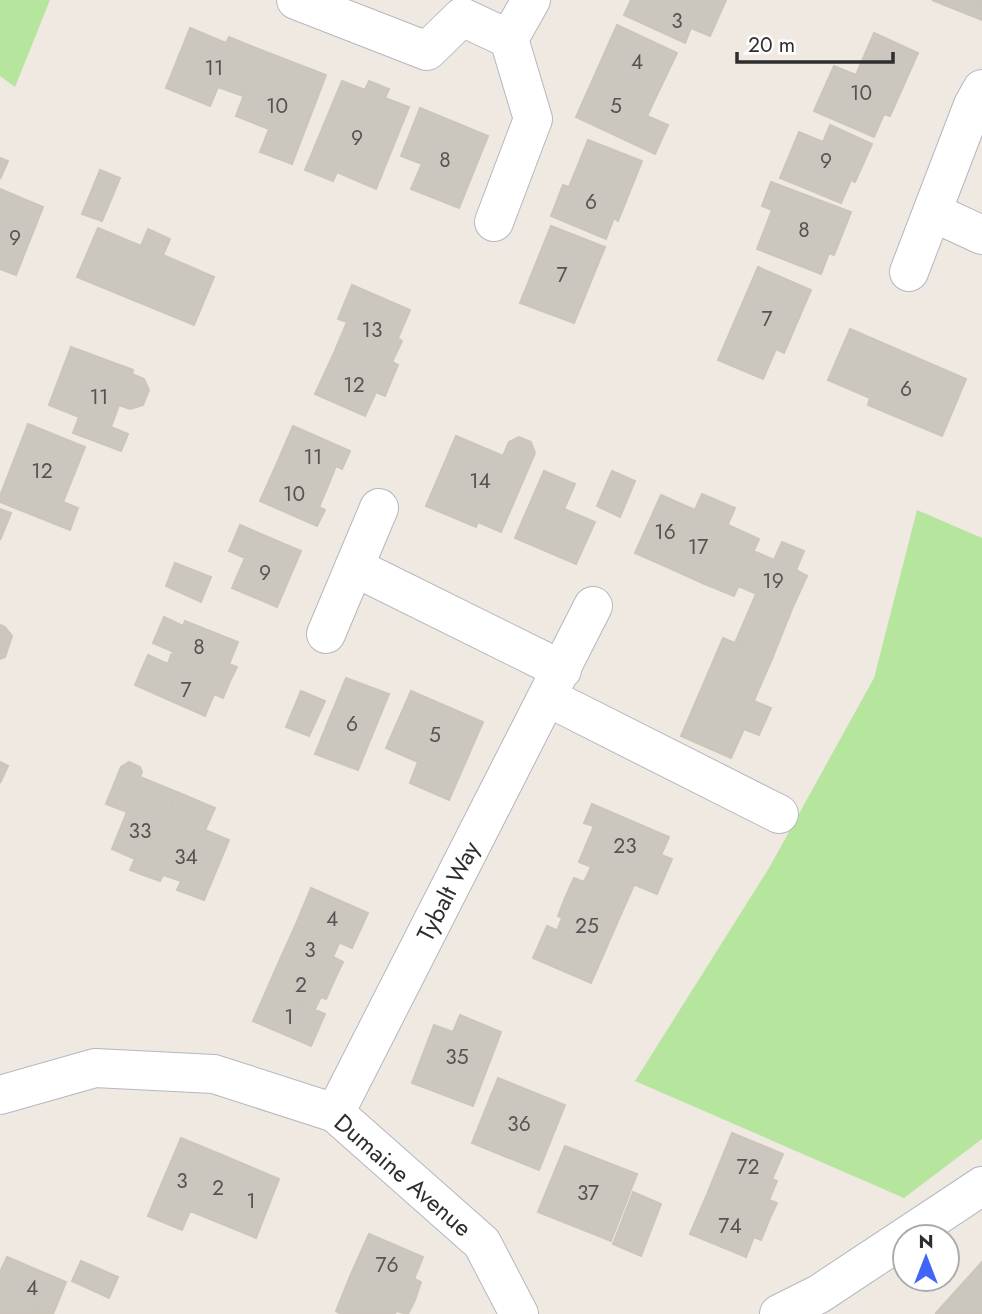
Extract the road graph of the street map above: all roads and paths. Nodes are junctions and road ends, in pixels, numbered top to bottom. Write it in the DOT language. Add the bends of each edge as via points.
graph roads {
  1 [pos="296,0"];
  2 [pos="531,0"];
  3 [pos="509,39"];
  4 [pos="982,89"];
  5 [pos="932,212"];
  6 [pos="494,222"];
  7 [pos="982,234"];
  8 [pos="909,272"];
  9 [pos="379,508"];
  10 [pos="354,567"];
  11 [pos="593,606"];
  12 [pos="326,634"];
  13 [pos="554,684"];
  14 [pos="779,814"];
  15 [pos="0,1095"];
  16 [pos="335,1113"];
  17 [pos="982,1186"];
  18 [pos="519,1314"];
  19 [pos="779,1314"];
  1 -- 3 [label="street" via="428,51 462,18"];
  2 -- 3 [label="street"];
  3 -- 6 [label="street" via="533,119"];
  4 -- 5 [label="street"];
  5 -- 7 [label="street"];
  5 -- 8 [label="street"];
  9 -- 10 [label="street"];
  10 -- 12 [label="street"];
  10 -- 13 [label="street"];
  11 -- 13 [label="street, Tybalt Way"];
  13 -- 14 [label="street"];
  13 -- 16 [label="street, Tybalt Way"];
  15 -- 16 [label="street, Dumaine Avenue" via="95,1068 214,1074"];
  16 -- 18 [label="street, Dumaine Avenue" via="482,1242"];
  17 -- 19 [label="street" via="819,1294"];
}
